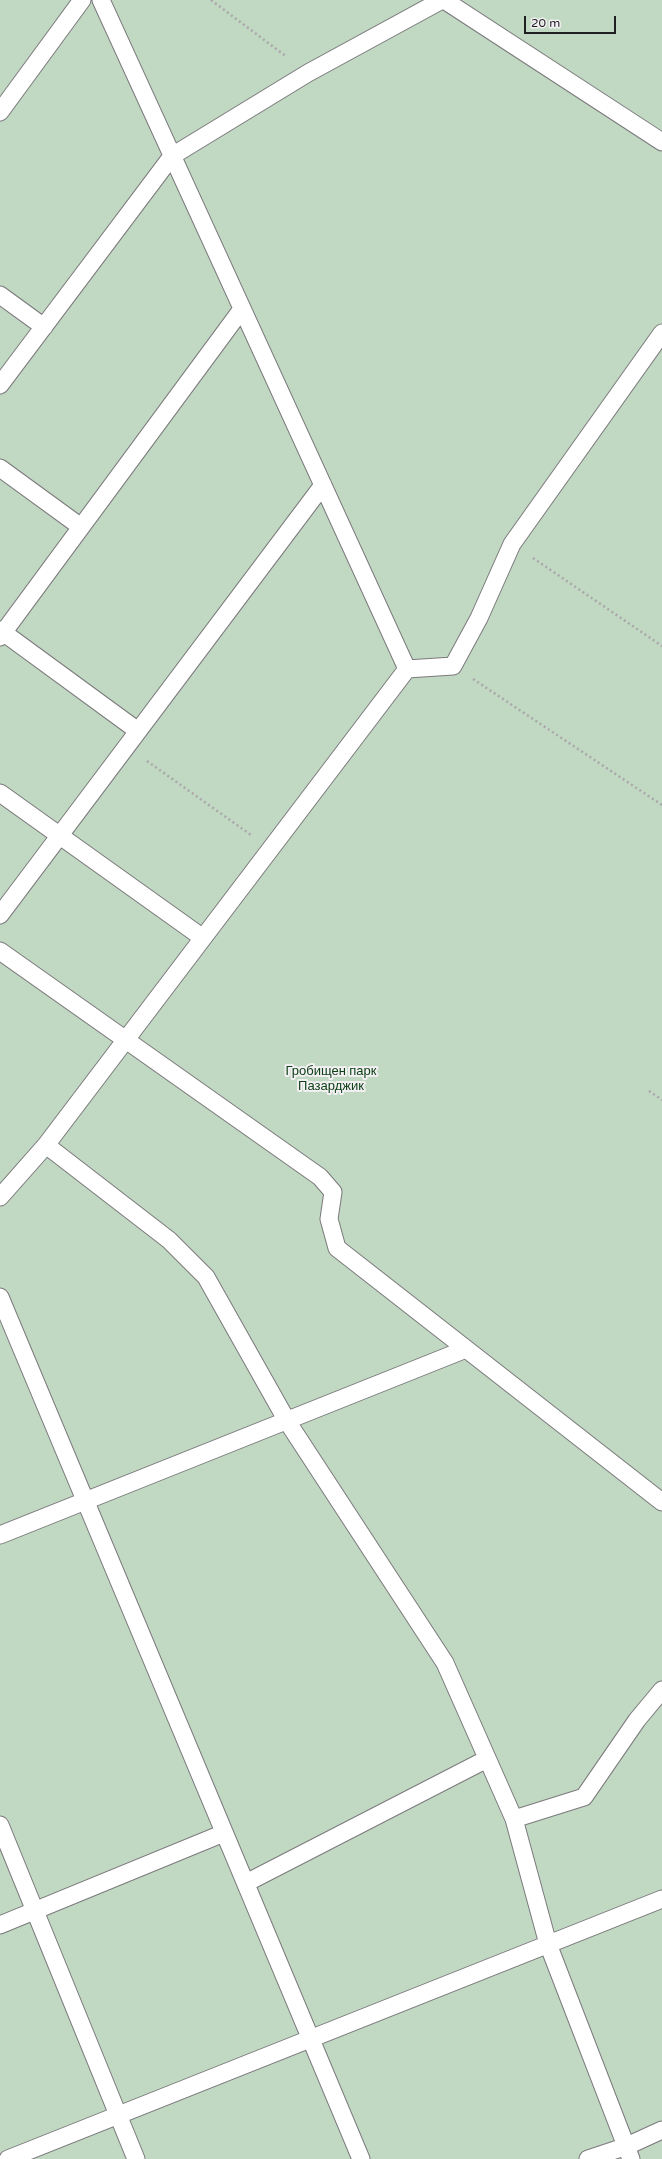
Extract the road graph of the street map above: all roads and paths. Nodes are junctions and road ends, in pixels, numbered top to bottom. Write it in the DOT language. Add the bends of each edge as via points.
graph roads {
  1 [pos="82,0"];
  2 [pos="101,0"];
  3 [pos="211,0"];
  4 [pos="443,0"];
  5 [pos="308,73"];
  6 [pos="0,112"];
  7 [pos="662,142"];
  8 [pos="172,156"];
  9 [pos="0,295"];
  10 [pos="242,309"];
  11 [pos="44,327"];
  12 [pos="662,333"];
  13 [pos="0,385"];
  14 [pos="0,468"];
  15 [pos="323,486"];
  16 [pos="81,527"];
  17 [pos="512,544"];
  18 [pos="1,633"];
  19 [pos="662,646"];
  20 [pos="453,666"];
  21 [pos="407,669"];
  22 [pos="138,731"];
  23 [pos="126,747"];
  24 [pos="0,793"];
  25 [pos="662,805"];
  26 [pos="60,836"];
  27 [pos="270,849"];
  28 [pos="0,915"];
  29 [pos="203,938"];
  30 [pos="0,952"];
  31 [pos="127,1039"];
  32 [pos="649,1091"];
  33 [pos="662,1100"];
  34 [pos="46,1146"];
  35 [pos="0,1197"];
  36 [pos="0,1297"];
  37 [pos="466,1349"];
  38 [pos="287,1421"];
  39 [pos="86,1501"];
  40 [pos="662,1502"];
  41 [pos="0,1535"];
  42 [pos="661,1693"];
  43 [pos="487,1759"];
  44 [pos="514,1819"];
  45 [pos="0,1825"];
  46 [pos="224,1833"];
  47 [pos="246,1883"];
  48 [pos="662,1899"];
  49 [pos="35,1910"];
  50 [pos="0,1925"];
  51 [pos="548,1944"];
  52 [pos="311,2038"];
  53 [pos="118,2115"];
  54 [pos="662,2130"];
  55 [pos="629,2152"];
  56 [pos="8,2159"];
  57 [pos="136,2159"];
  58 [pos="361,2159"];
  59 [pos="588,2159"];
  1 -- 6 [label="lane"];
  2 -- 8 [label="lane"];
  3 -- 5 [label="path"];
  4 -- 5 [label="lane"];
  4 -- 7 [label="lane"];
  5 -- 8 [label="lane"];
  8 -- 10 [label="lane"];
  8 -- 11 [label="lane"];
  9 -- 11 [label="lane"];
  10 -- 15 [label="lane"];
  10 -- 16 [label="lane"];
  11 -- 13 [label="lane"];
  12 -- 17 [label="lane"];
  14 -- 16 [label="lane"];
  15 -- 21 [label="lane"];
  15 -- 22 [label="lane"];
  16 -- 18 [label="lane"];
  17 -- 19 [label="path"];
  17 -- 20 [label="lane" via="479,618"];
  18 -- 22 [label="lane"];
  20 -- 21 [label="lane"];
  20 -- 25 [label="path"];
  21 -- 27 [label="lane"];
  22 -- 23 [label="lane"];
  23 -- 26 [label="lane"];
  23 -- 27 [label="path"];
  24 -- 26 [label="lane"];
  26 -- 28 [label="lane"];
  26 -- 29 [label="lane"];
  27 -- 29 [label="lane"];
  29 -- 31 [label="lane"];
  30 -- 31 [label="lane"];
  31 -- 34 [label="lane"];
  31 -- 37 [label="lane" via="320,1176 333,1192 329,1219 337,1248"];
  32 -- 33 [label="path"];
  34 -- 35 [label="lane"];
  34 -- 38 [label="lane" via="169,1240 206,1277"];
  36 -- 39 [label="lane"];
  37 -- 38 [label="lane"];
  37 -- 40 [label="lane"];
  38 -- 39 [label="lane"];
  38 -- 43 [label="lane" via="445,1663"];
  39 -- 41 [label="lane"];
  39 -- 46 [label="lane"];
  42 -- 44 [label="lane" via="637,1720 584,1797"];
  43 -- 44 [label="lane"];
  43 -- 47 [label="lane"];
  44 -- 51 [label="lane"];
  45 -- 49 [label="lane"];
  46 -- 47 [label="lane"];
  46 -- 49 [label="lane"];
  47 -- 52 [label="lane"];
  48 -- 51 [label="lane"];
  49 -- 50 [label="lane"];
  49 -- 53 [label="lane"];
  51 -- 52 [label="lane"];
  51 -- 55 [label="lane"];
  52 -- 53 [label="lane"];
  52 -- 58 [label="lane"];
  53 -- 56 [label="lane"];
  53 -- 57 [label="lane"];
  54 -- 55 [label="lane"];
  55 -- 59 [label="lane"];
}
